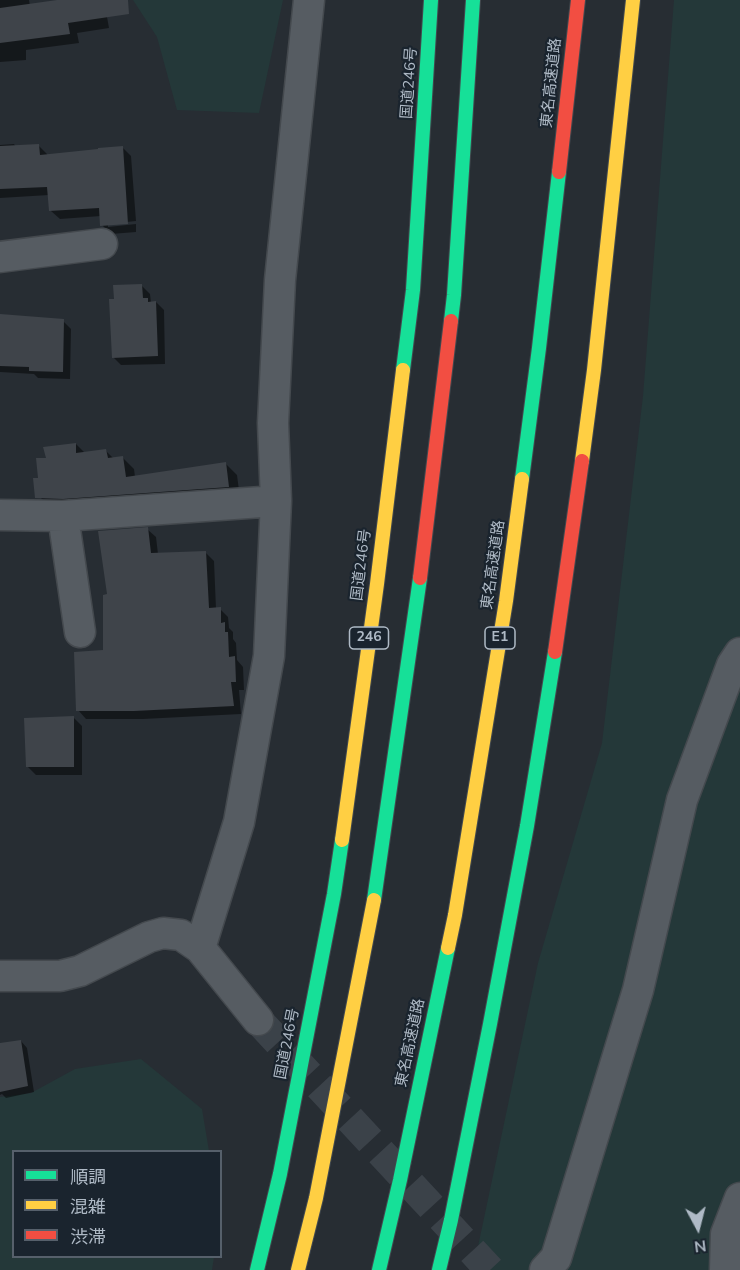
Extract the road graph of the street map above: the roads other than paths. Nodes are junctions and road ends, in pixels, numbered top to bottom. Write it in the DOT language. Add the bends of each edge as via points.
graph roads {
  1 [pos="309,0"];
  2 [pos="431,0"];
  3 [pos="473,0"];
  4 [pos="578,0"];
  5 [pos="633,0"];
  6 [pos="102,243"];
  7 [pos="0,256"];
  8 [pos="276,501"];
  9 [pos="0,514"];
  10 [pos="63,516"];
  11 [pos="80,632"];
  12 [pos="740,653"];
  13 [pos="200,948"];
  14 [pos="0,976"];
  15 [pos="258,1020"];
  16 [pos="740,1198"];
  17 [pos="257,1270"];
  18 [pos="298,1270"];
  19 [pos="379,1270"];
  20 [pos="439,1270"];
  21 [pos="545,1270"];
  22 [pos="725,1270"];
  1 -- 8 [label="street" via="280,280 273,423"];
  2 -- 17 [label="highway, 国道246号 / 246" via="413,290 377,584 334,894 280,1174"];
  3 -- 18 [label="highway, 246" via="454,295 417,599 374,902 316,1198"];
  4 -- 19 [label="highway, 東名高速道路 / E1" via="507,601 454,915"];
  5 -- 20 [label="highway" via="594,370 561,611 490,1024"];
  6 -- 7 [label="street"];
  8 -- 10 [label="street"];
  8 -- 13 [label="street" via="269,656 239,822"];
  9 -- 10 [label="street"];
  10 -- 11 [label="street"];
  12 -- 21 [label="street" via="732,665 682,800 638,990 556,1258"];
  13 -- 14 [label="street" via="181,935 163,933 80,971 60,976"];
  13 -- 15 [label="street"];
  16 -- 22 [label="street" via="726,1234"];
}
